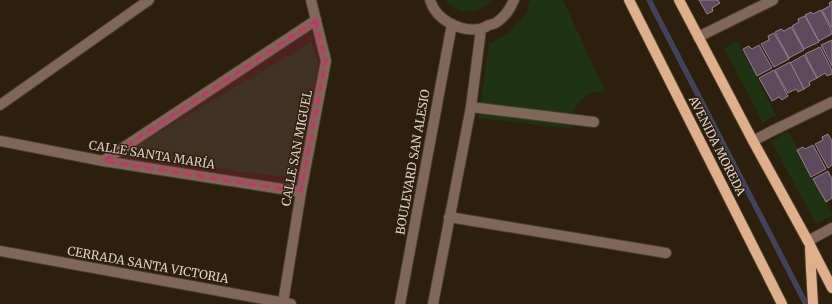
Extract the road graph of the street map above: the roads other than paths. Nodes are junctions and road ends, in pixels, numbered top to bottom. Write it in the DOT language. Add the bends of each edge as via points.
graph roads {
  1 [pos="150,0"];
  2 [pos="311,0"];
  3 [pos="430,0"];
  4 [pos="514,0"];
  5 [pos="629,0"];
  6 [pos="679,0"];
  7 [pos="773,0"];
  8 [pos="316,20"];
  9 [pos="452,24"];
  10 [pos="480,29"];
  11 [pos="698,37"];
  12 [pos="832,102"];
  13 [pos="0,105"];
  14 [pos="471,107"];
  15 [pos="594,122"];
  16 [pos="0,142"];
  17 [pos="754,142"];
  18 [pos="103,161"];
  19 [pos="301,192"];
  20 [pos="449,216"];
  21 [pos="832,228"];
  22 [pos="809,242"];
  23 [pos="0,251"];
  24 [pos="666,253"];
  25 [pos="832,288"];
  26 [pos="287,303"];
  27 [pos="400,304"];
  28 [pos="433,304"];
  29 [pos="782,304"];
  30 [pos="813,304"];
  1 -- 13 [label="street"];
  2 -- 8 [label="street, CALLE SAN MIGUEL"];
  3 -- 9 [label="street" via="440,16"];
  4 -- 10 [label="street" via="509,11 497,22"];
  5 -- 29 [label="main road, AVENIDA MOREDA"];
  6 -- 11 [label="main road"];
  7 -- 11 [label="street"];
  8 -- 18 [label="street"];
  8 -- 19 [label="street, CALLE SAN MIGUEL" via="326,61"];
  9 -- 10 [label="street" via="466,29"];
  9 -- 27 [label="street, BOULEVARD SAN ALESIO"];
  10 -- 14 [label="street"];
  11 -- 17 [label="main road"];
  12 -- 17 [label="street"];
  14 -- 15 [label="street"];
  14 -- 20 [label="street"];
  16 -- 18 [label="street, CALLE SANTA MARÍA"];
  17 -- 22 [label="main road"];
  18 -- 19 [label="street, CALLE SANTA MARÍA"];
  19 -- 26 [label="street, CALLE SAN MIGUEL"];
  20 -- 24 [label="street"];
  20 -- 28 [label="street"];
  21 -- 22 [label="street"];
  22 -- 25 [label="main road"];
  22 -- 30 [label="main road"];
  23 -- 26 [label="street, CERRADA SANTA VICTORIA"];
}
